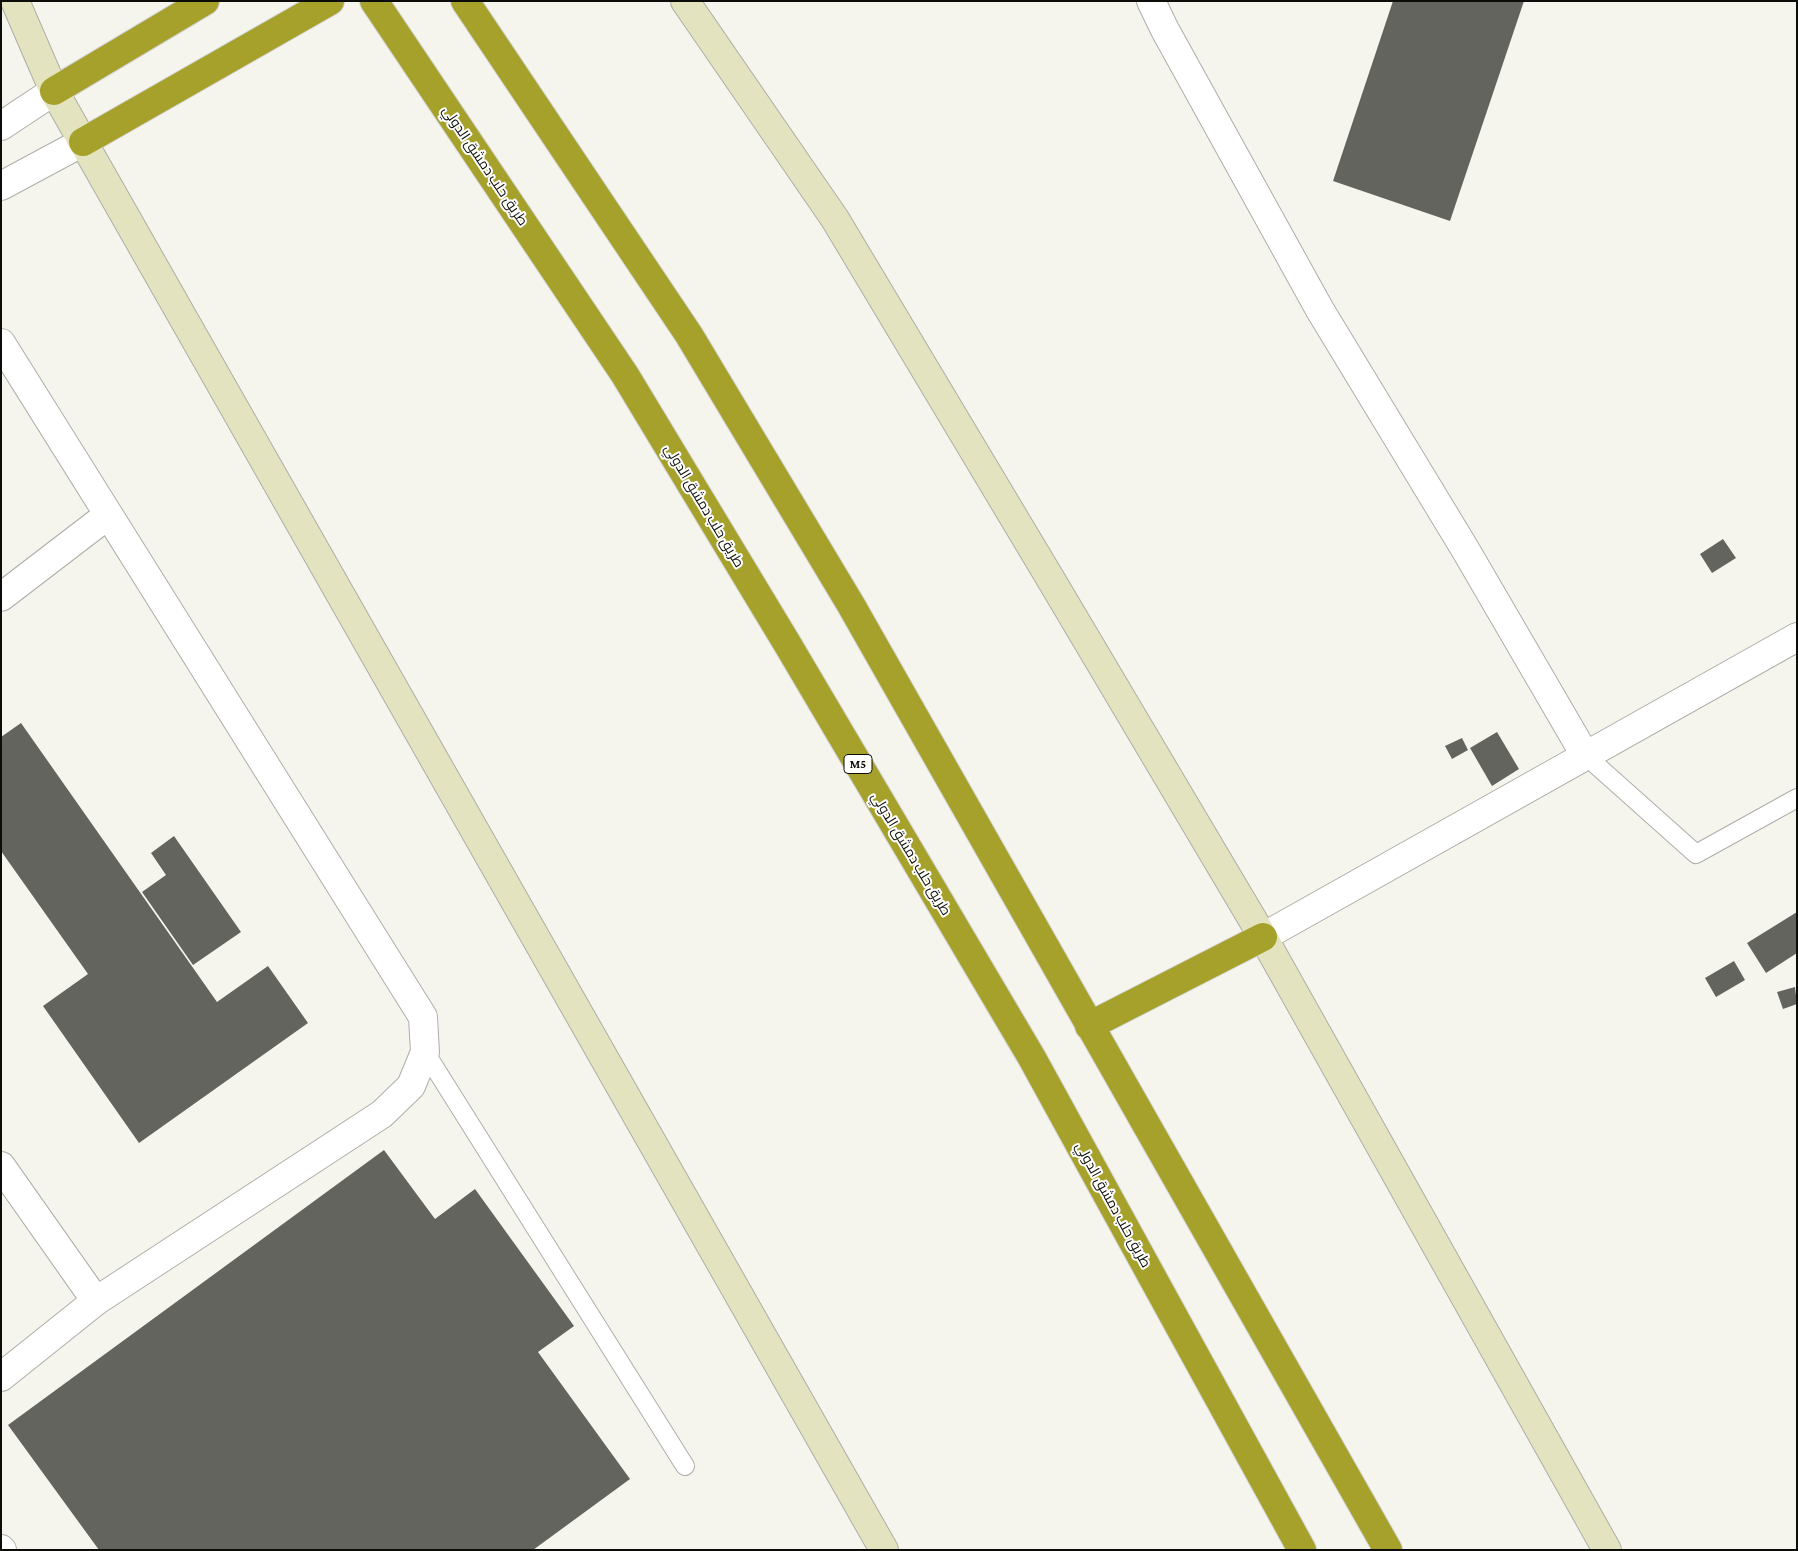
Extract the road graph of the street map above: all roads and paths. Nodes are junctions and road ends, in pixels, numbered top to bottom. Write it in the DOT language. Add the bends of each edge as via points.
graph roads {
  1 [pos="14,1"];
  2 [pos="205,1"];
  3 [pos="330,1"];
  4 [pos="374,1"];
  5 [pos="465,1"];
  6 [pos="685,1"];
  7 [pos="1151,1"];
  8 [pos="54,92"];
  9 [pos="1,126"];
  10 [pos="83,142"];
  11 [pos="1,186"];
  12 [pos="1,343"];
  13 [pos="108,514"];
  14 [pos="1,597"];
  15 [pos="1797,637"];
  16 [pos="1585,754"];
  17 [pos="1797,798"];
  18 [pos="1263,937"];
  19 [pos="1089,1026"];
  20 [pos="425,1052"];
  21 [pos="1,1166"];
  22 [pos="96,1301"];
  23 [pos="1,1377"];
  24 [pos="685,1466"];
  25 [pos="884,1550"];
  26 [pos="1302,1550"];
  27 [pos="1388,1550"];
  28 [pos="1607,1550"];
  1 -- 8 [label="main road"];
  2 -- 8 [label="highway"];
  3 -- 10 [label="highway"];
  4 -- 26 [label="highway, طريق حلب دمشق الدولي / M5" via="625,374 788,645 1032,1058"];
  5 -- 19 [label="highway" via="694,343 850,605"];
  6 -- 18 [label="main road" via="835,219"];
  7 -- 16 [label="street" via="1320,310"];
  8 -- 9 [label="street"];
  8 -- 10 [label="main road"];
  10 -- 11 [label="street"];
  10 -- 25 [label="main road"];
  12 -- 13 [label="street"];
  13 -- 14 [label="street"];
  13 -- 20 [label="street" via="423,1017"];
  15 -- 16 [label="street"];
  16 -- 17 [label="lane" via="1696,854"];
  16 -- 18 [label="street"];
  18 -- 19 [label="highway"];
  18 -- 28 [label="main road"];
  19 -- 27 [label="highway"];
  20 -- 22 [label="street" via="411,1086 382,1114"];
  20 -- 24 [label="lane"];
  21 -- 22 [label="street"];
  22 -- 23 [label="street"];
}
